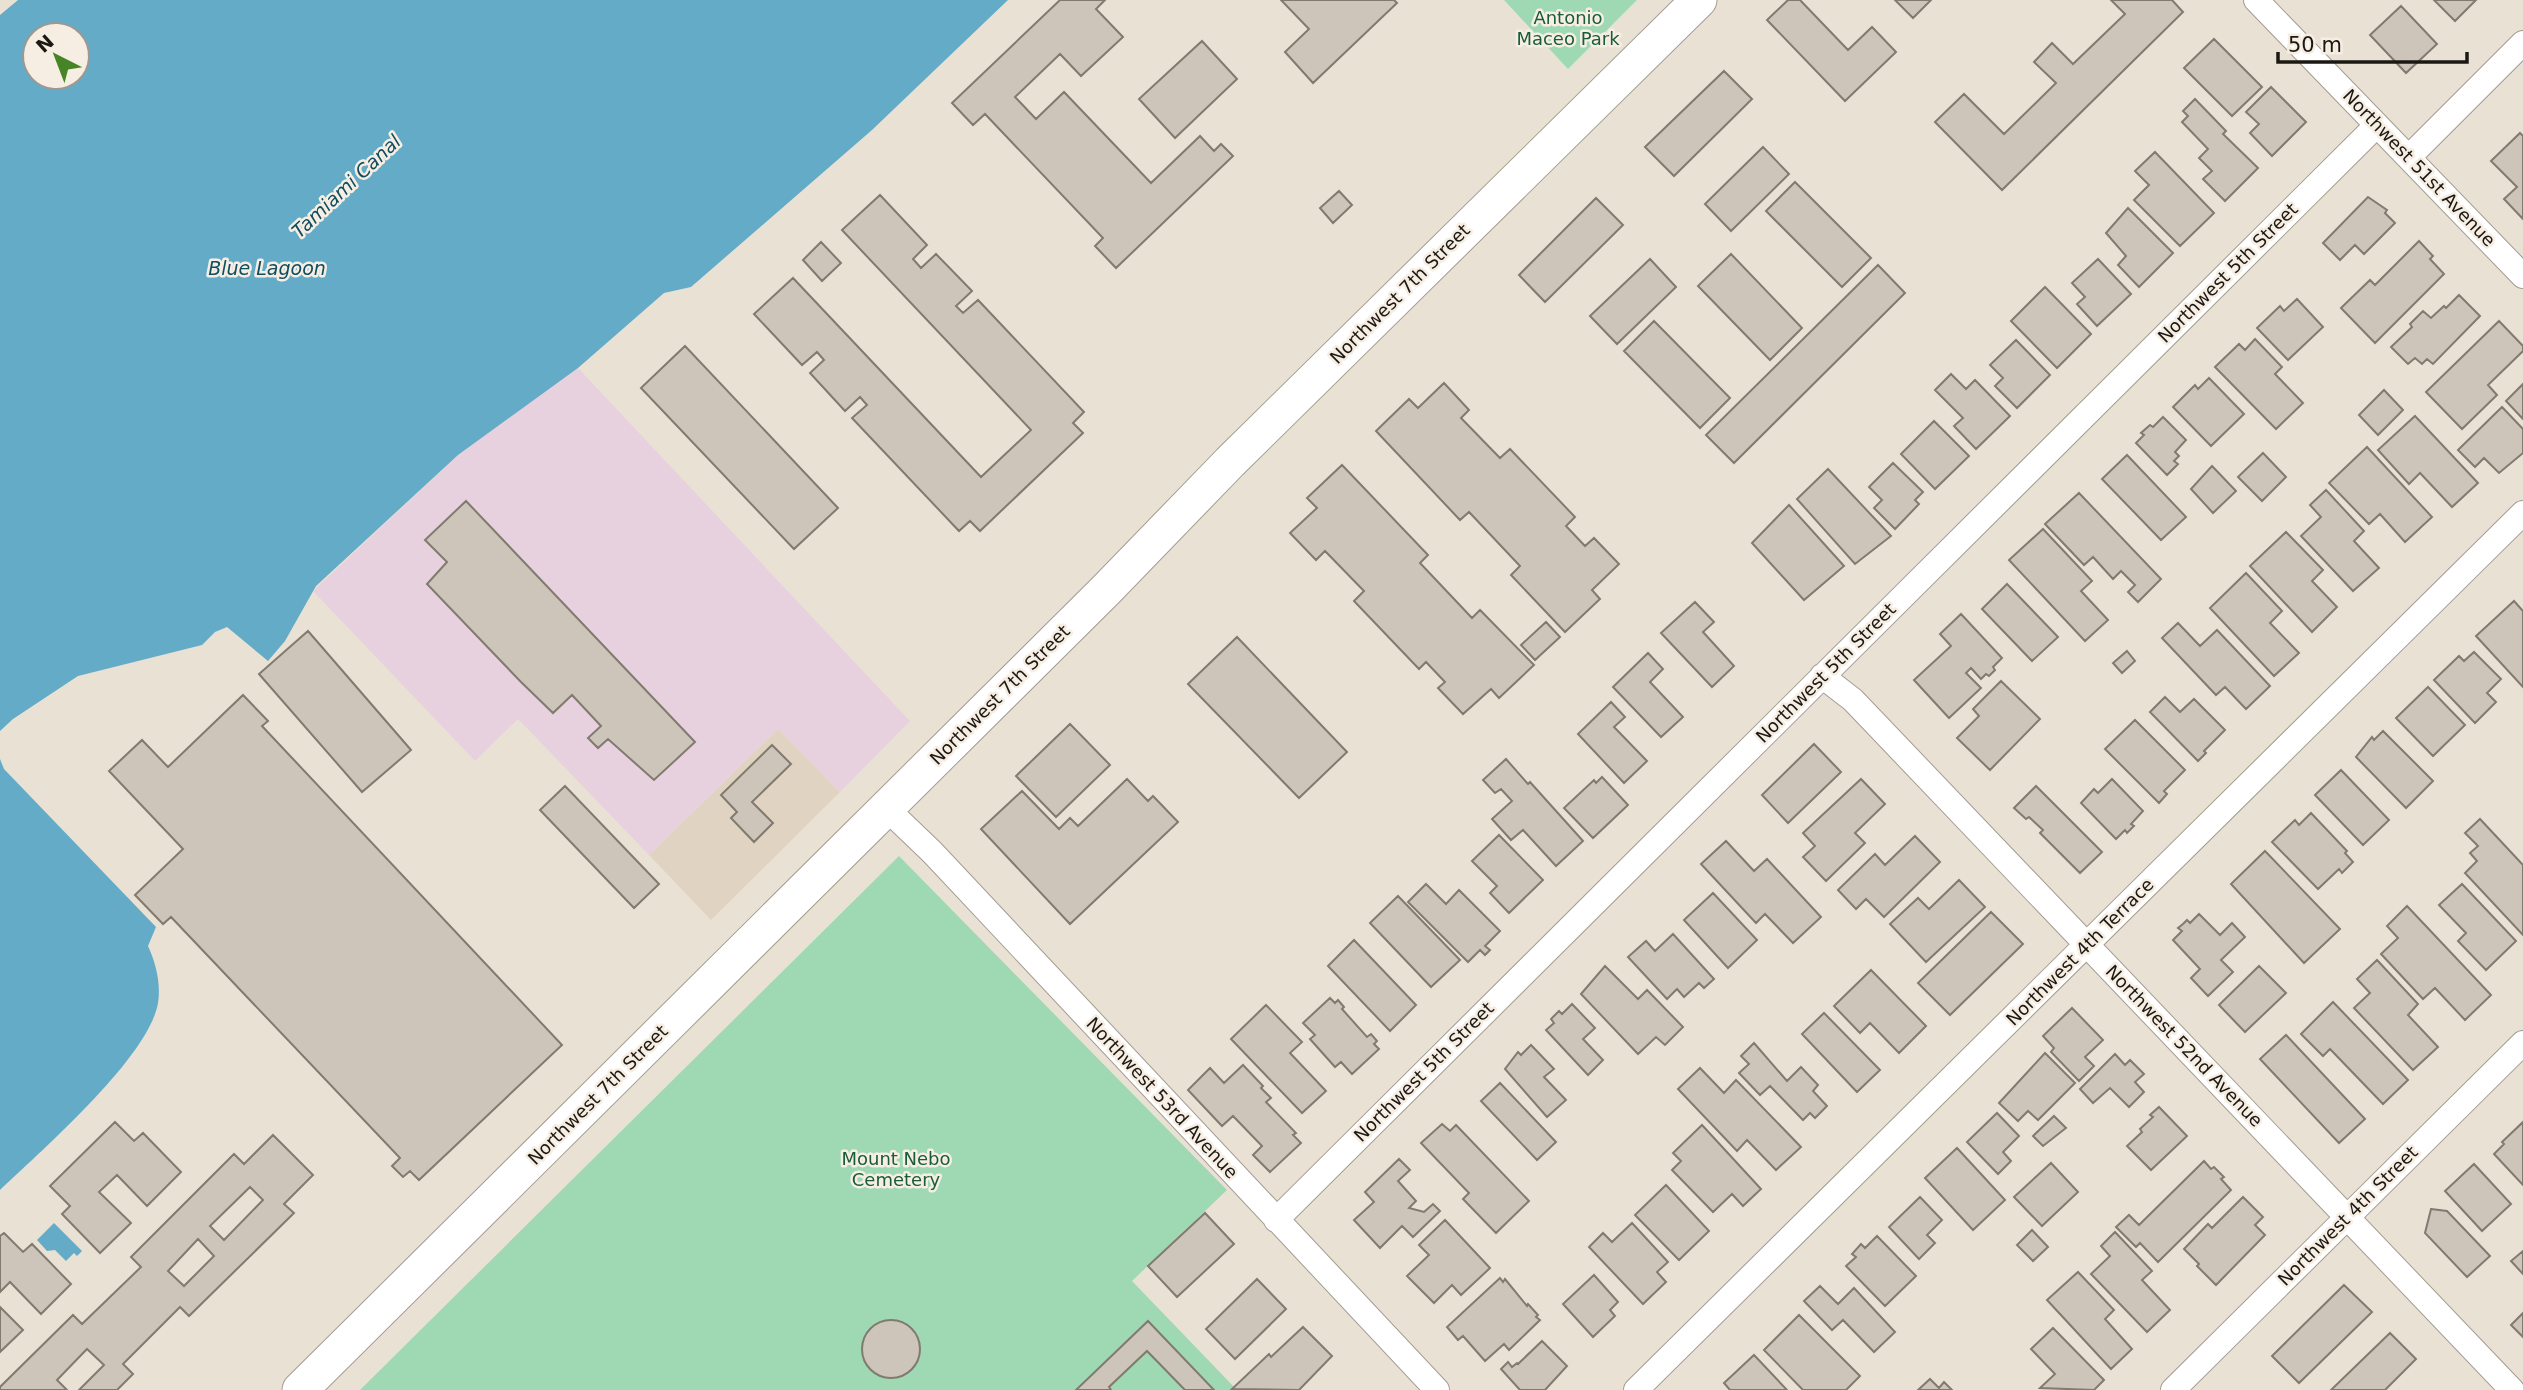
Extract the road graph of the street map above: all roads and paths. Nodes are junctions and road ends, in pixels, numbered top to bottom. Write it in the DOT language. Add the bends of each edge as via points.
graph roads {
  1 [pos="1699,0"];
  2 [pos="2256,0"];
  3 [pos="2523,43"];
  4 [pos="2377,125"];
  5 [pos="2409,157"];
  6 [pos="2523,276"];
  7 [pos="2523,513"];
  8 [pos="1822,676"];
  9 [pos="886,808"];
  10 [pos="2088,944"];
  11 [pos="2523,1043"];
  12 [pos="2347,1217"];
  13 [pos="1276,1220"];
  14 [pos="300,1390"];
  15 [pos="1437,1390"];
  16 [pos="1636,1390"];
  17 [pos="2173,1390"];
  18 [pos="2512,1390"];
  1 -- 9 [label="main road, Northwest 7th Street"];
  2 -- 4 [label="street, Northwest 51st Avenue"];
  3 -- 5 [label="street"];
  4 -- 5 [label="street, Northwest 51st Avenue"];
  4 -- 8 [label="street, Northwest 5th Street"];
  5 -- 6 [label="street, Northwest 51st Avenue"];
  7 -- 10 [label="street, Northwest 4th Terrace"];
  8 -- 10 [label="street, Northwest 52nd Avenue" via="1853,699"];
  8 -- 13 [label="street, Northwest 5th Street"];
  9 -- 13 [label="street, Northwest 53rd Avenue"];
  9 -- 14 [label="main road, Northwest 7th Street"];
  10 -- 12 [label="street, Northwest 52nd Avenue"];
  10 -- 16 [label="street, Northwest 4th Terrace"];
  11 -- 12 [label="street, Northwest 4th Street"];
  12 -- 17 [label="street, Northwest 4th Street"];
  12 -- 18 [label="street, Northwest 52nd Avenue"];
  13 -- 15 [label="street, Northwest 53rd Avenue"];
}
